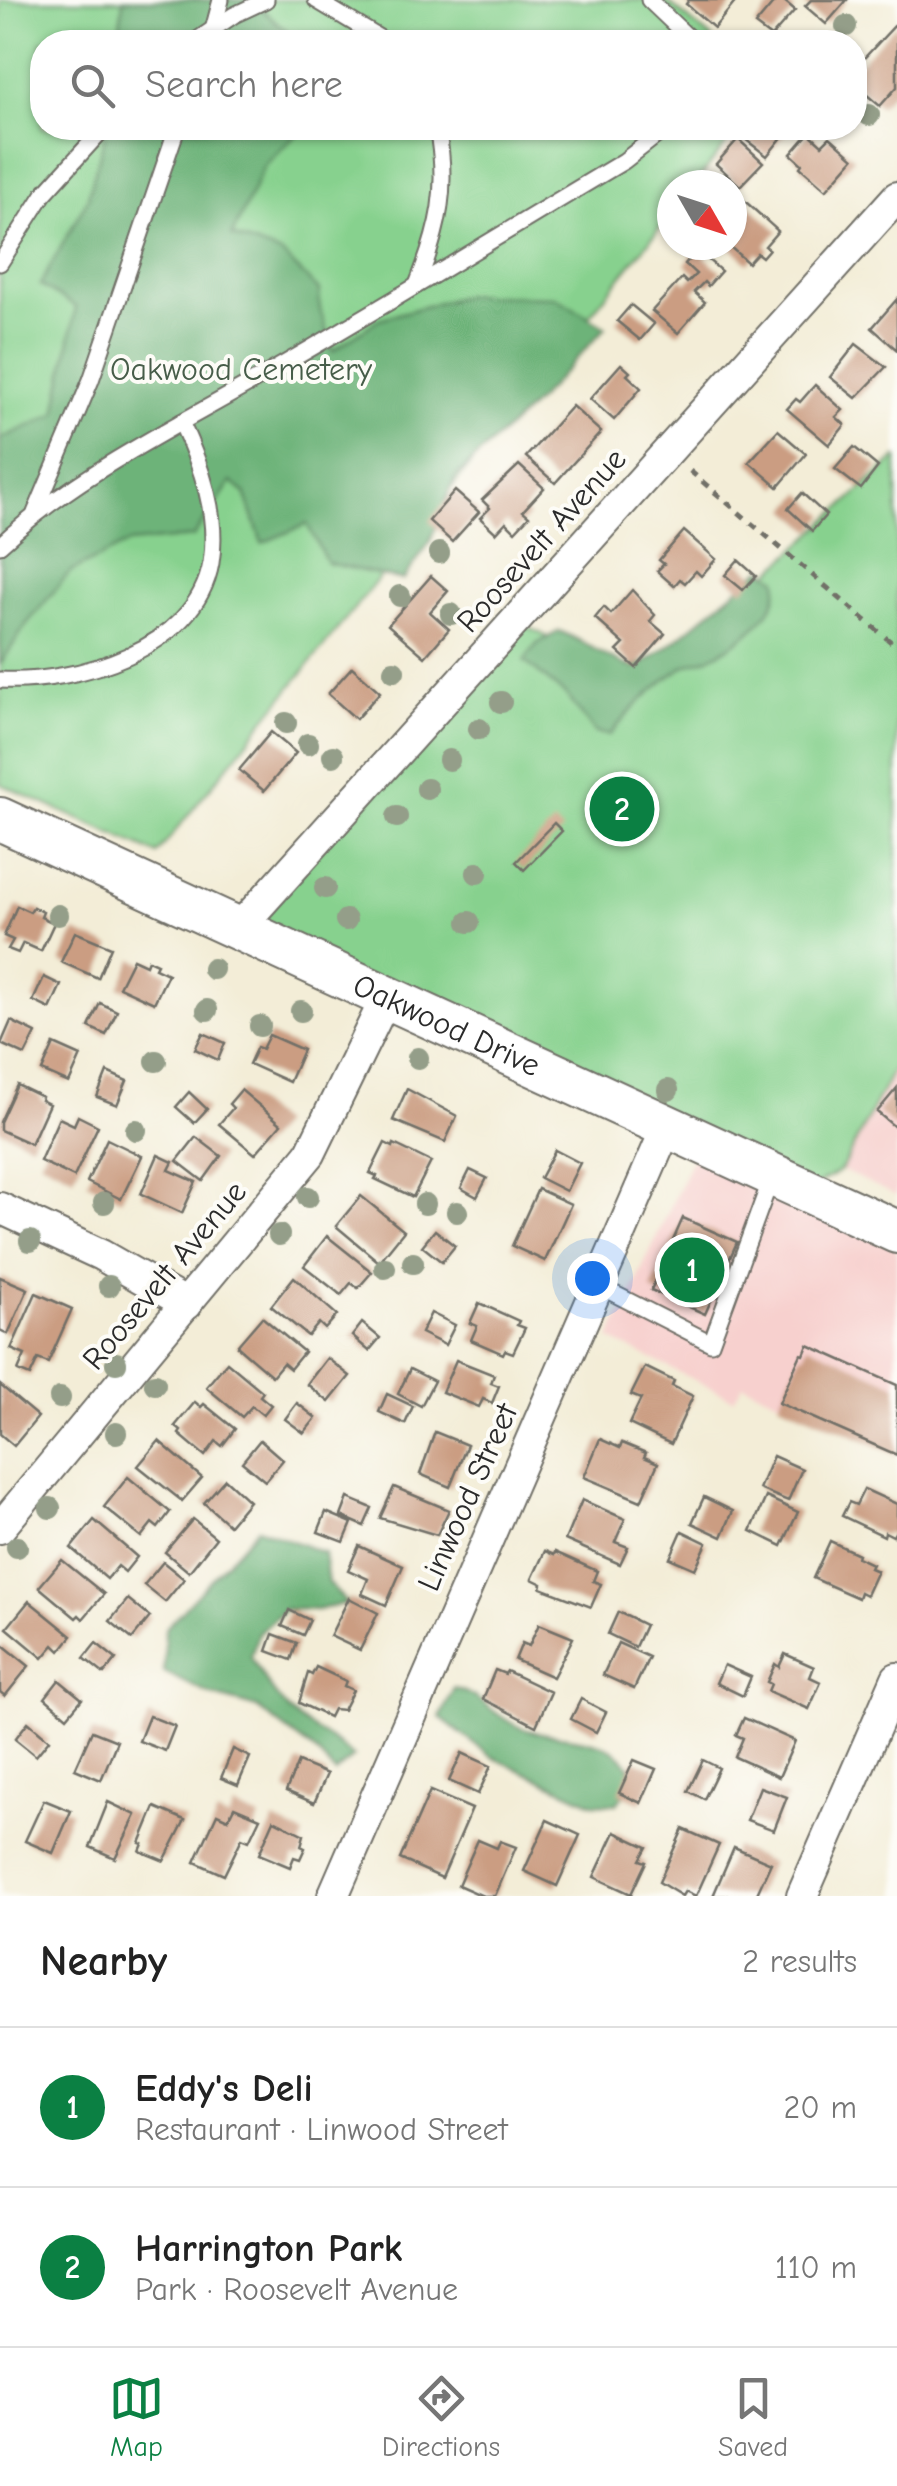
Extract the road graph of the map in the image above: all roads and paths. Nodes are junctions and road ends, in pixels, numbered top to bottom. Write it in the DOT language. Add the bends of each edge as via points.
graph roads {
  1 [pos="221,0"];
  2 [pos="266,0"];
  3 [pos="316,0"];
  4 [pos="649,0"];
  5 [pos="212,30"];
  6 [pos="219,30"];
  7 [pos="366,30"];
  8 [pos="680,30"];
  9 [pos="93,140"];
  10 [pos="173,140"];
  11 [pos="438,140"];
  12 [pos="651,140"];
  13 [pos="897,197"];
  14 [pos="0,264"];
  15 [pos="416,285"];
  16 [pos="182,422"];
  17 [pos="667,452"];
  18 [pos="34,515"];
  19 [pos="0,544"];
  20 [pos="897,647"];
  21 [pos="0,680"];
  22 [pos="0,819"];
  23 [pos="237,930"];
  24 [pos="386,998"];
  25 [pos="667,1127"];
  26 [pos="772,1175"];
  27 [pos="0,1208"];
  28 [pos="897,1232"];
  29 [pos="599,1286"];
  30 [pos="187,1304"];
  31 [pos="0,1528"];
  32 [pos="897,1678"];
  33 [pos="333,1896"];
  34 [pos="802,1896"];
  1 -- 5 [label="lane"];
  2 -- 6 [label="lane"];
  3 -- 7 [label="lane"];
  4 -- 8 [label="lane"];
  9 -- 14 [label="lane" via="44,194"];
  10 -- 18 [label="lane" via="91,380"];
  11 -- 15 [label="lane" via="444,196"];
  12 -- 15 [label="lane"];
  13 -- 17 [label="street, Roosevelt Avenue"];
  15 -- 16 [label="lane"];
  16 -- 18 [label="lane"];
  16 -- 21 [label="lane" via="212,507 211,563 188,612 133,656 76,673"];
  17 -- 20 [label="path"];
  17 -- 23 [label="street, Roosevelt Avenue"];
  18 -- 19 [label="lane"];
  22 -- 23 [label="street, Oakwood Drive"];
  23 -- 24 [label="street, Oakwood Drive"];
  24 -- 25 [label="street, Oakwood Drive"];
  24 -- 30 [label="street, Roosevelt Avenue" via="313,1150"];
  25 -- 26 [label="street, Oakwood Drive"];
  25 -- 29 [label="street, Linwood Street"];
  26 -- 28 [label="street, Oakwood Drive"];
  26 -- 29 [label="lane" via="712,1343"];
  27 -- 30 [label="street"];
  29 -- 33 [label="street, Linwood Street"];
  30 -- 31 [label="street, Roosevelt Avenue"];
  32 -- 34 [label="street"];
}
